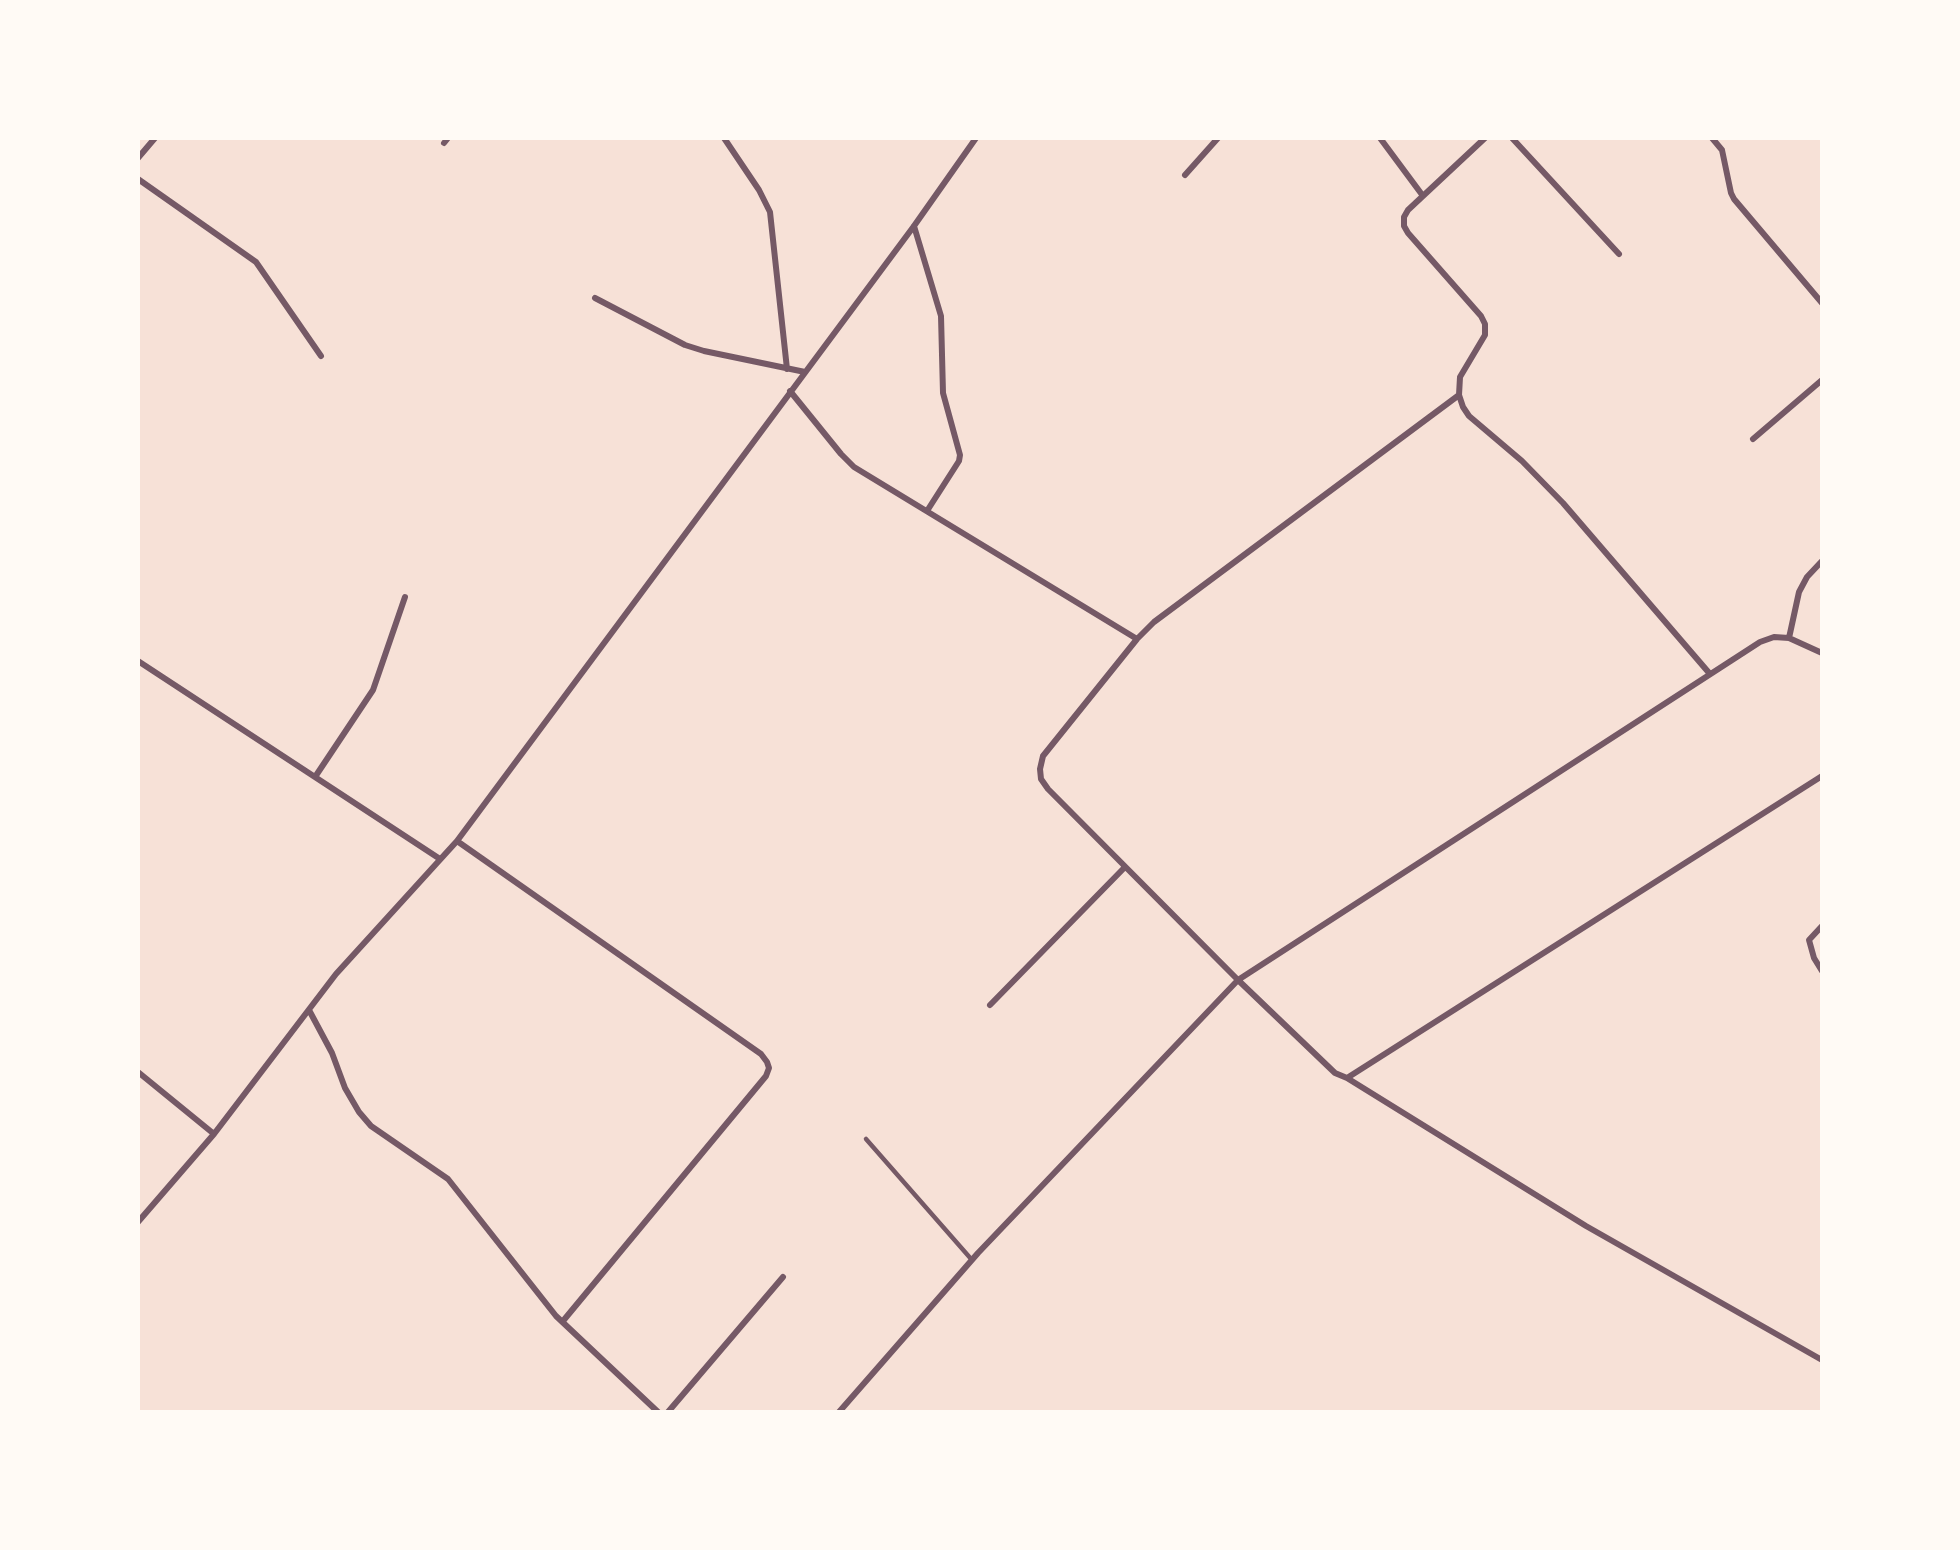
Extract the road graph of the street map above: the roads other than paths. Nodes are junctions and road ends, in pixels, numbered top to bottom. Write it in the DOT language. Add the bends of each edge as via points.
graph roads {
  1 [pos="155,138"];
  2 [pos="724,138"];
  3 [pos="976,138"];
  4 [pos="1218,138"];
  5 [pos="1380,138"];
  6 [pos="1485,138"];
  7 [pos="1512,138"];
  8 [pos="1712,138"];
  9 [pos="138,158"];
  10 [pos="1185,175"];
  11 [pos="138,179"];
  12 [pos="1423,196"];
  13 [pos="914,226"];
  14 [pos="1619,254"];
  15 [pos="596,298"];
  16 [pos="1822,303"];
  17 [pos="321,356"];
  18 [pos="787,369"];
  19 [pos="805,372"];
  20 [pos="1822,380"];
  21 [pos="790,391"];
  22 [pos="1460,395"];
  23 [pos="1752,439"];
  24 [pos="927,511"];
  25 [pos="1822,561"];
  26 [pos="405,597"];
  27 [pos="1789,638"];
  28 [pos="1137,639"];
  29 [pos="1822,653"];
  30 [pos="138,661"];
  31 [pos="1710,674"];
  32 [pos="1822,776"];
  33 [pos="315,777"];
  34 [pos="457,841"];
  35 [pos="440,859"];
  36 [pos="1125,867"];
  37 [pos="1822,926"];
  38 [pos="1822,971"];
  39 [pos="1238,980"];
  40 [pos="990,1005"];
  41 [pos="309,1010"];
  42 [pos="138,1072"];
  43 [pos="1347,1078"];
  44 [pos="214,1134"];
  45 [pos="866,1139"];
  46 [pos="138,1222"];
  47 [pos="972,1260"];
  48 [pos="783,1277"];
  49 [pos="563,1321"];
  50 [pos="1822,1360"];
  51 [pos="658,1412"];
  52 [pos="668,1412"];
  53 [pos="839,1412"];
  1 -- 9 [label="street"];
  2 -- 18 [label="street" via="770,212"];
  3 -- 13 [label="street"];
  4 -- 10 [label="street"];
  5 -- 12 [label="street"];
  6 -- 12 [label="street"];
  7 -- 14 [label="street"];
  8 -- 16 [label="street" via="1722,150 1734,199"];
  11 -- 17 [label="street" via="256,262"];
  12 -- 22 [label="street" via="1408,210 1404,226 1485,324 1485,335 1460,377"];
  13 -- 19 [label="street"];
  13 -- 24 [label="street" via="941,316 943,393 960,455"];
  15 -- 18 [label="street" via="685,345"];
  18 -- 19 [label="street"];
  19 -- 21 [label="street"];
  20 -- 23 [label="street"];
  21 -- 24 [label="street" via="848,461"];
  21 -- 34 [label="street"];
  22 -- 28 [label="street" via="1154,622"];
  22 -- 31 [label="street" via="1469,416 1563,503"];
  24 -- 28 [label="street"];
  25 -- 27 [label="street" via="1799,592"];
  26 -- 33 [label="street" via="373,690"];
  27 -- 29 [label="street"];
  27 -- 31 [label="street" via="1774,637 1760,642"];
  28 -- 36 [label="street" via="1043,756 1040,769 1048,789"];
  30 -- 33 [label="street"];
  31 -- 39 [label="street"];
  32 -- 43 [label="street"];
  33 -- 35 [label="street"];
  34 -- 35 [label="street"];
  34 -- 49 [label="street" via="761,1054 769,1068"];
  35 -- 41 [label="street" via="336,974"];
  36 -- 39 [label="street"];
  36 -- 40 [label="street"];
  37 -- 38 [label="street" via="1809,940"];
  39 -- 43 [label="street" via="1335,1073"];
  39 -- 47 [label="street"];
  41 -- 44 [label="street"];
  41 -- 49 [label="street" via="333,1053 345,1088 370,1126 448,1179"];
  42 -- 44 [label="street"];
  43 -- 50 [label="street" via="1586,1226"];
  44 -- 46 [label="street"];
  45 -- 47 [label="lane"];
  47 -- 53 [label="street"];
  48 -- 52 [label="street"];
  49 -- 51 [label="street"];
}
